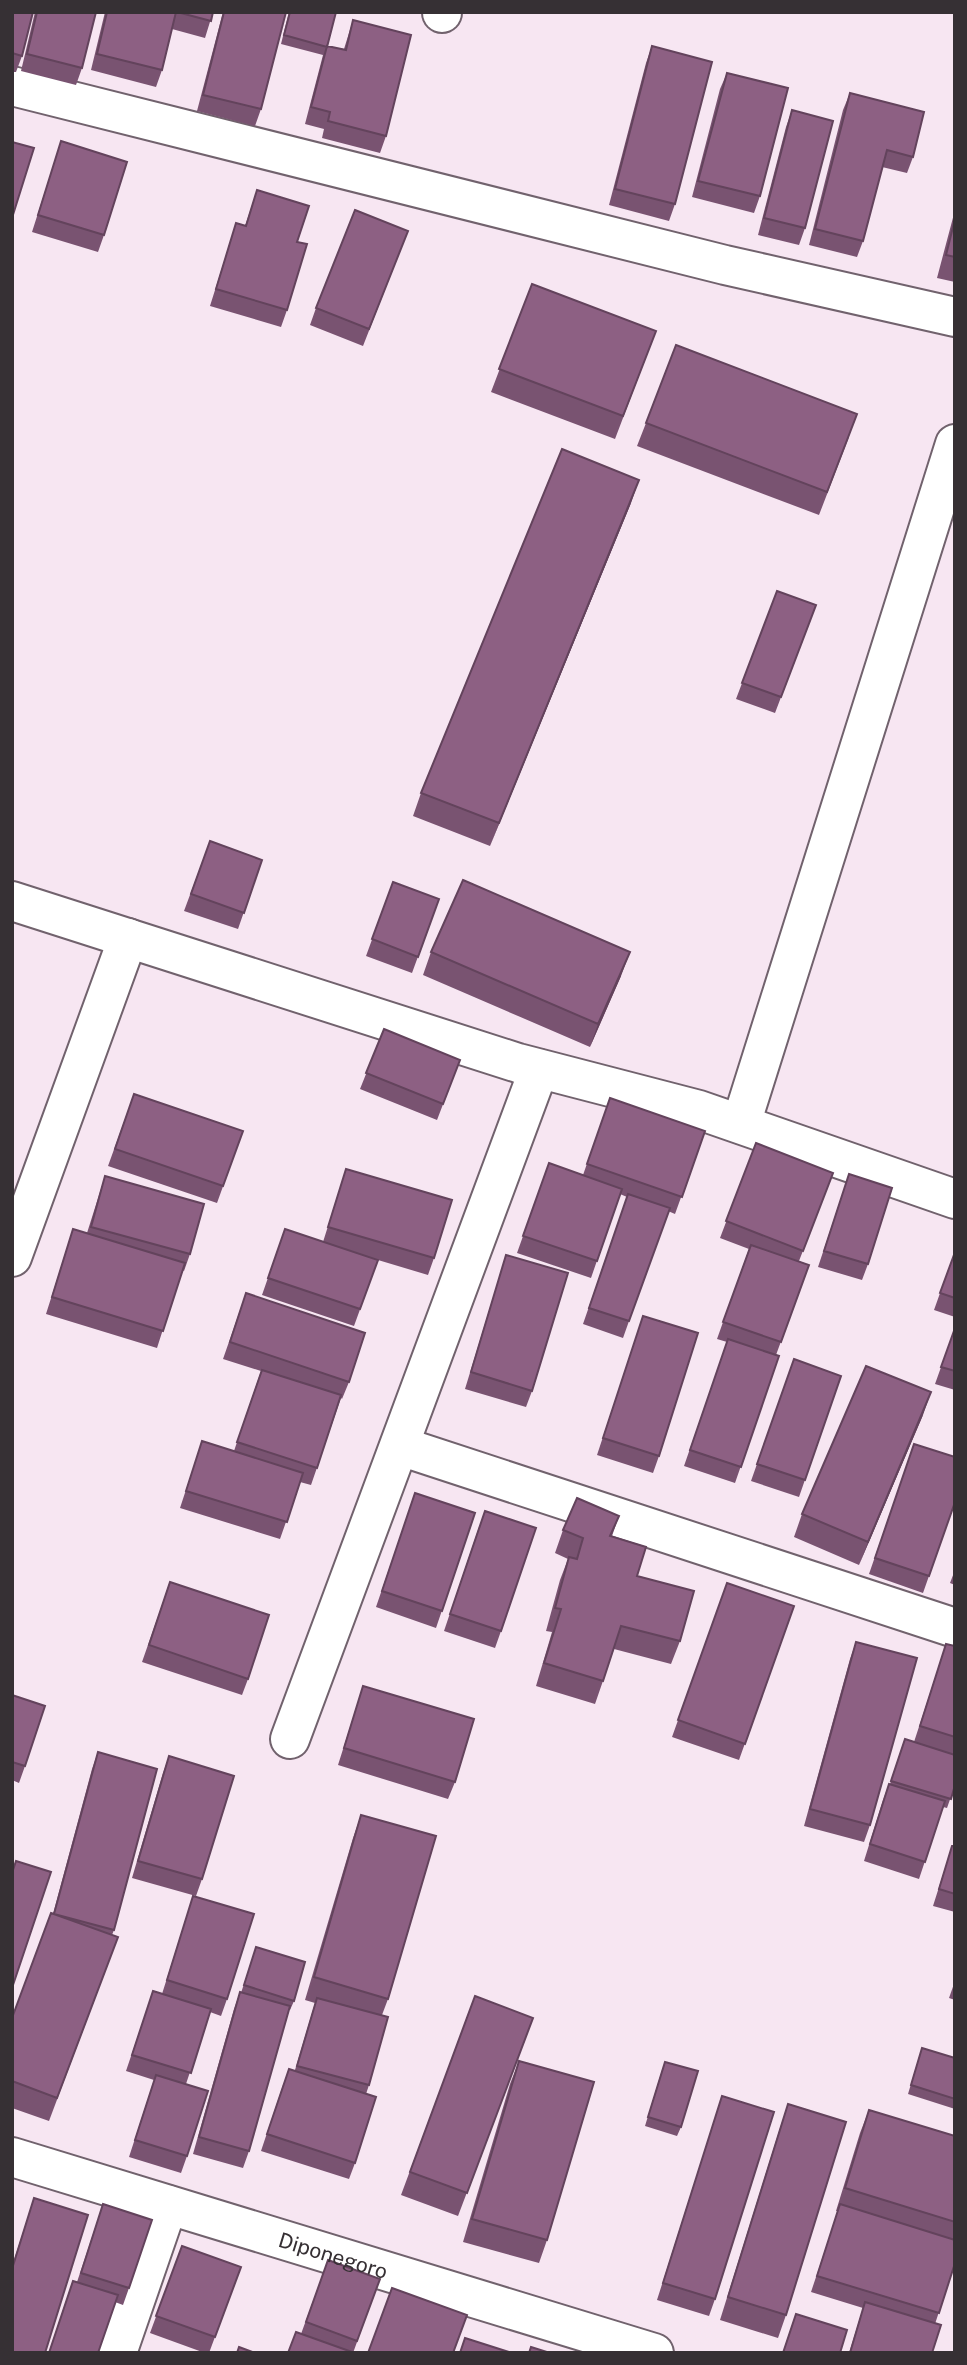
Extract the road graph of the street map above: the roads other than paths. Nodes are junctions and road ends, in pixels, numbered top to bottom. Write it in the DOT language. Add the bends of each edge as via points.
graph roads {
  1 [pos="12,86"];
  2 [pos="955,317"];
  3 [pos="955,444"];
  4 [pos="12,901"];
  5 [pos="128,938"];
  6 [pos="539,1069"];
  7 [pos="741,1124"];
  8 [pos="955,1199"];
  9 [pos="12,1257"];
  10 [pos="400,1446"];
  11 [pos="955,1629"];
  12 [pos="290,1739"];
  13 [pos="12,2157"];
  14 [pos="168,2205"];
  15 [pos="117,2353"];
  16 [pos="654,2353"];
  1 -- 2 [label="street" via="725,265"];
  3 -- 7 [label="street"];
  4 -- 5 [label="street"];
  5 -- 6 [label="street"];
  5 -- 9 [label="street"];
  6 -- 7 [label="street"];
  6 -- 10 [label="street"];
  7 -- 8 [label="street"];
  10 -- 11 [label="street"];
  10 -- 12 [label="street"];
  13 -- 14 [label="street, Diponegoro"];
  14 -- 15 [label="street"];
  14 -- 16 [label="street, Diponegoro"];
}
